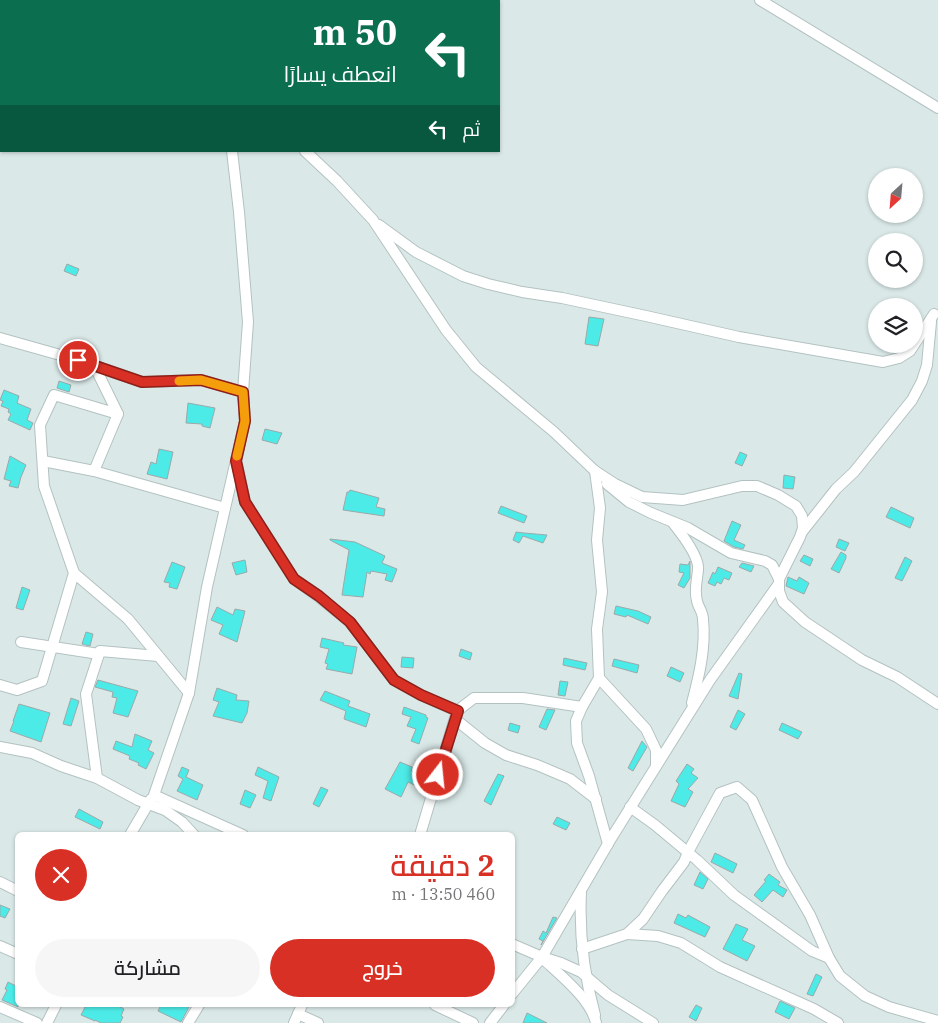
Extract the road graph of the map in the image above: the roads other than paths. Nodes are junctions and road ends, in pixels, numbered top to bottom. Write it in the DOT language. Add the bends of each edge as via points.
graph roads {
  1 [pos="760,0"];
  2 [pos="938,108"];
  3 [pos="232,152"];
  4 [pos="306,152"];
  5 [pos="373,220"];
  6 [pos="936,312"];
  7 [pos="0,338"];
  8 [pos="94,365"];
  9 [pos="243,392"];
  10 [pos="118,414"];
  11 [pos="42,461"];
  12 [pos="236,461"];
  13 [pos="94,471"];
  14 [pos="595,471"];
  15 [pos="225,508"];
  16 [pos="671,520"];
  17 [pos="802,532"];
  18 [pos="74,573"];
  19 [pos="778,582"];
  20 [pos="21,642"];
  21 [pos="52,646"];
  22 [pos="99,654"];
  23 [pos="158,656"];
  24 [pos="599,678"];
  25 [pos="0,685"];
  26 [pos="189,693"];
  27 [pos="938,704"];
  28 [pos="582,707"];
  29 [pos="690,713"];
  30 [pos="456,715"];
  31 [pos="0,747"];
  32 [pos="656,766"];
  33 [pos="97,778"];
  34 [pos="151,799"];
  35 [pos="596,799"];
  36 [pos="630,807"];
  37 [pos="132,832"];
  38 [pos="191,832"];
  39 [pos="235,832"];
  40 [pos="421,832"];
  41 [pos="608,844"];
  42 [pos="688,852"];
  43 [pos="0,882"];
  44 [pos="581,889"];
  45 [pos="15,890"];
  46 [pos="627,934"];
  47 [pos="515,945"];
  48 [pos="0,946"];
  49 [pos="582,949"];
  50 [pos="15,953"];
  51 [pos="542,957"];
  52 [pos="829,958"];
  53 [pos="585,976"];
  54 [pos="515,990"];
  55 [pos="0,1007"];
  56 [pos="55,1007"];
  57 [pos="198,1007"];
  58 [pos="439,1007"];
  59 [pos="502,1007"];
  60 [pos="298,1014"];
  61 [pos="595,1019"];
  62 [pos="938,1021"];
  63 [pos="37,1023"];
  64 [pos="47,1023"];
  65 [pos="188,1023"];
  66 [pos="318,1023"];
  67 [pos="473,1023"];
  68 [pos="490,1023"];
  69 [pos="653,1023"];
  70 [pos="838,1023"];
  1 -- 2 [label="street"];
  3 -- 9 [label="street" via="248,322"];
  4 -- 5 [label="street"];
  5 -- 6 [label="street" via="416,252 463,276 488,284 739,337 883,362 910,351"];
  5 -- 14 [label="street" via="446,330 476,367"];
  6 -- 17 [label="street" via="931,323 927,365 912,400"];
  7 -- 8 [label="street"];
  8 -- 9 [label="street" via="142,382 201,380"];
  8 -- 10 [label="street"];
  9 -- 12 [label="street" via="245,421"];
  10 -- 11 [label="street" via="54,395 40,425"];
  10 -- 13 [label="street"];
  11 -- 13 [label="street"];
  11 -- 18 [label="street" via="44,486"];
  12 -- 15 [label="street"];
  12 -- 30 [label="street" via="245,502 294,579 350,622 394,680"];
  13 -- 15 [label="street"];
  14 -- 16 [label="street" via="610,489 629,502"];
  14 -- 17 [label="street" via="642,497 658,499 684,500 742,486 757,486 796,506 802,516"];
  14 -- 24 [label="street" via="600,508 597,540 602,592 597,629"];
  15 -- 26 [label="street" via="207,587"];
  16 -- 19 [label="street" via="731,553 772,565"];
  16 -- 29 [label="street" via="687,540 699,568 695,582 703,617 704,646"];
  17 -- 19 [label="street"];
  18 -- 21 [label="street"];
  18 -- 23 [label="street" via="128,619"];
  19 -- 27 [label="street" via="783,602 805,622"];
  19 -- 29 [label="street"];
  20 -- 21 [label="street"];
  21 -- 22 [label="street"];
  21 -- 25 [label="street" via="42,681 17,690"];
  22 -- 23 [label="street" via="100,651"];
  22 -- 33 [label="street" via="86,694"];
  23 -- 26 [label="street"];
  24 -- 28 [label="street"];
  24 -- 32 [label="street" via="646,729 656,750"];
  26 -- 34 [label="street"];
  28 -- 30 [label="street" via="523,698 474,698"];
  28 -- 35 [label="street" via="576,721 577,743"];
  29 -- 32 [label="street"];
  30 -- 35 [label="street" via="485,744 570,779"];
  30 -- 40 [label="street"];
  31 -- 33 [label="street" via="32,753"];
  32 -- 36 [label="street"];
  33 -- 34 [label="street" via="133,797"];
  34 -- 37 [label="street"];
  34 -- 38 [label="street"];
  34 -- 39 [label="street"];
  35 -- 41 [label="street"];
  36 -- 41 [label="street"];
  36 -- 42 [label="street"];
  41 -- 44 [label="street"];
  42 -- 46 [label="street" via="644,919"];
  42 -- 52 [label="street" via="734,895 812,951"];
  42 -- 52 [label="street" via="720,793 737,787 752,800"];
  43 -- 45 [label="street"];
  44 -- 49 [label="street"];
  44 -- 51 [label="street"];
  46 -- 49 [label="street"];
  46 -- 70 [label="street" via="658,936 681,944 720,967"];
  47 -- 51 [label="street"];
  48 -- 50 [label="street"];
  49 -- 53 [label="street"];
  51 -- 53 [label="street"];
  51 -- 54 [label="street"];
  51 -- 61 [label="street" via="576,991"];
  52 -- 62 [label="street" via="840,976 865,996 889,1007"];
  53 -- 61 [label="street"];
  53 -- 69 [label="street"];
  55 -- 63 [label="street"];
  56 -- 64 [label="street"];
  57 -- 65 [label="street"];
  58 -- 67 [label="street"];
  59 -- 68 [label="street"];
  60 -- 66 [label="street"];
}
